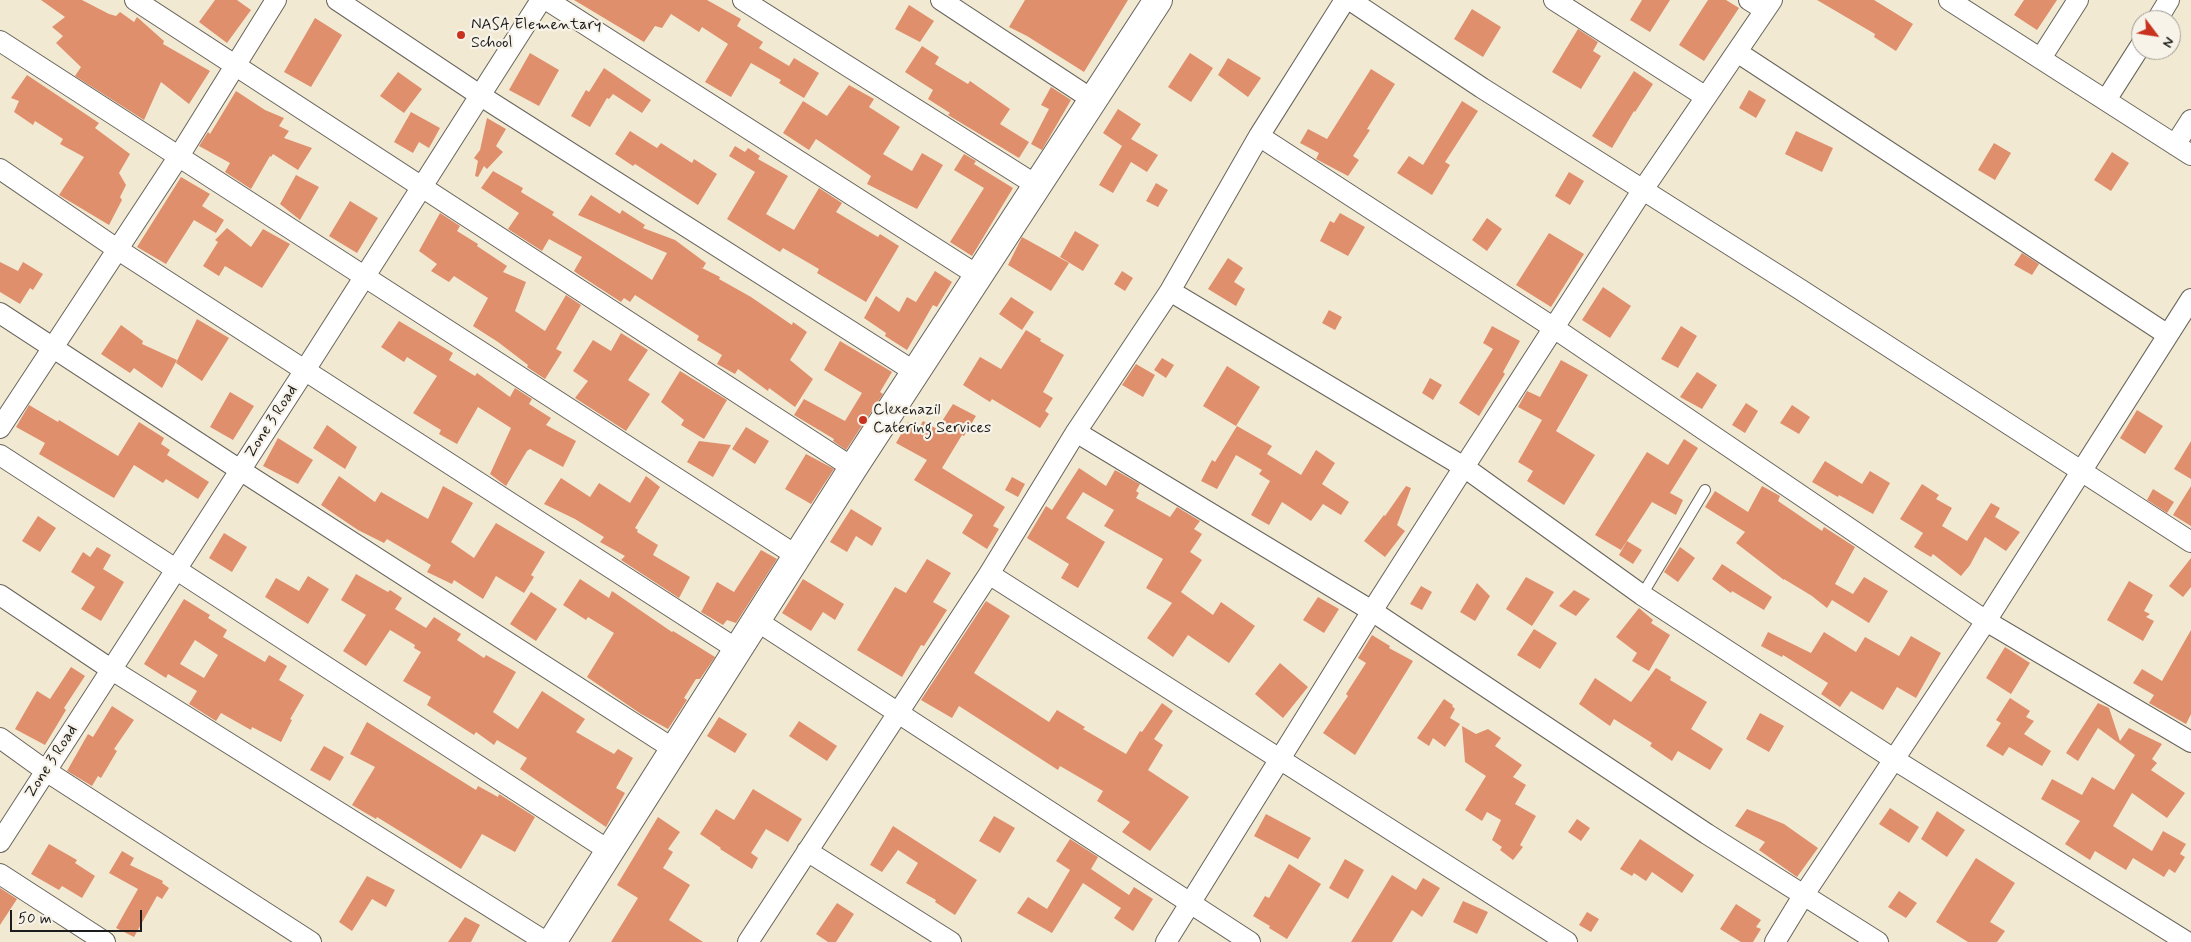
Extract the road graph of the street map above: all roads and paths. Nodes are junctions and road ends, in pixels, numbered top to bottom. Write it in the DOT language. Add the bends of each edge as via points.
graph roads {
  1 [pos="135,0"];
  2 [pos="276,0"];
  3 [pos="336,0"];
  4 [pos="541,0"];
  5 [pos="547,0"];
  6 [pos="742,0"];
  7 [pos="942,0"];
  8 [pos="1345,0"];
  9 [pos="1350,0"];
  10 [pos="1554,0"];
  11 [pos="1949,0"];
  12 [pos="2078,0"];
  13 [pos="1151,3"];
  14 [pos="1762,3"];
  15 [pos="1977,7"];
  16 [pos="0,41"];
  17 [pos="1737,52"];
  18 [pos="2041,58"];
  19 [pos="2131,60"];
  20 [pos="235,65"];
  21 [pos="481,96"];
  22 [pos="1706,97"];
  23 [pos="1093,100"];
  24 [pos="2106,100"];
  25 [pos="2191,120"];
  26 [pos="1259,136"];
  27 [pos="2183,150"];
  28 [pos="179,156"];
  29 [pos="0,169"];
  30 [pos="1036,185"];
  31 [pos="422,188"];
  32 [pos="1642,191"];
  33 [pos="117,249"];
  34 [pos="977,275"];
  35 [pos="365,276"];
  36 [pos="1170,291"];
  37 [pos="2191,299"];
  38 [pos="0,313"];
  39 [pos="1554,328"];
  40 [pos="2168,335"];
  41 [pos="53,348"];
  42 [pos="306,370"];
  43 [pos="915,372"];
  44 [pos="0,428"];
  45 [pos="1076,432"];
  46 [pos="0,455"];
  47 [pos="1464,467"];
  48 [pos="853,468"];
  49 [pos="240,470"];
  50 [pos="2080,471"];
  51 [pos="1706,490"];
  52 [pos="2191,542"];
  53 [pos="797,556"];
  54 [pos="177,569"];
  55 [pos="989,574"];
  56 [pos="0,595"];
  57 [pos="1642,596"];
  58 [pos="1372,611"];
  59 [pos="757,621"];
  60 [pos="1986,621"];
  61 [pos="738,650"];
  62 [pos="112,670"];
  63 [pos="898,711"];
  64 [pos="0,738"];
  65 [pos="2191,742"];
  66 [pos="675,750"];
  67 [pos="1280,759"];
  68 [pos="1895,760"];
  69 [pos="46,770"];
  70 [pos="0,842"];
  71 [pos="807,850"];
  72 [pos="611,852"];
  73 [pos="0,874"];
  74 [pos="1803,896"];
  75 [pos="1190,903"];
  76 [pos="105,942"];
  77 [pos="310,942"];
  78 [pos="546,942"];
  79 [pos="552,942"];
  80 [pos="748,942"];
  81 [pos="952,942"];
  82 [pos="1166,942"];
  83 [pos="1250,942"];
  84 [pos="1567,942"];
  85 [pos="1775,942"];
  86 [pos="1878,942"];
  87 [pos="2187,942"];
  1 -- 20 [label="street"];
  2 -- 20 [label="street"];
  3 -- 21 [label="street"];
  4 -- 21 [label="street, Zone 3 Road"];
  5 -- 34 [label="street"];
  6 -- 30 [label="street"];
  7 -- 23 [label="street"];
  8 -- 26 [label="street"];
  9 -- 32 [label="street"];
  10 -- 22 [label="street"];
  11 -- 15 [label="street"];
  12 -- 18 [label="street"];
  13 -- 23 [label="street"];
  14 -- 17 [label="street"];
  15 -- 18 [label="street"];
  16 -- 28 [label="street"];
  17 -- 22 [label="street"];
  17 -- 40 [label="street"];
  18 -- 24 [label="street"];
  19 -- 24 [label="street"];
  20 -- 28 [label="street"];
  20 -- 31 [label="street"];
  21 -- 31 [label="street, Zone 3 Road"];
  21 -- 43 [label="street"];
  22 -- 32 [label="street"];
  23 -- 30 [label="street"];
  24 -- 27 [label="street"];
  25 -- 27 [label="street"];
  26 -- 36 [label="street"];
  26 -- 39 [label="street"];
  28 -- 33 [label="street"];
  28 -- 35 [label="street"];
  29 -- 33 [label="street"];
  30 -- 34 [label="street"];
  31 -- 35 [label="street, Zone 3 Road"];
  31 -- 48 [label="street"];
  32 -- 39 [label="street"];
  32 -- 50 [label="street"];
  33 -- 41 [label="street"];
  33 -- 42 [label="street"];
  34 -- 43 [label="street"];
  35 -- 42 [label="street, Zone 3 Road"];
  35 -- 53 [label="street"];
  36 -- 45 [label="street"];
  36 -- 47 [label="street"];
  37 -- 40 [label="street"];
  38 -- 41 [label="street"];
  39 -- 47 [label="street"];
  39 -- 60 [label="street"];
  40 -- 50 [label="street"];
  41 -- 44 [label="street"];
  41 -- 49 [label="street"];
  42 -- 49 [label="street, Zone 3 Road"];
  42 -- 61 [label="street"];
  43 -- 48 [label="street"];
  45 -- 55 [label="street"];
  45 -- 58 [label="street"];
  46 -- 54 [label="street"];
  47 -- 57 [label="street"];
  47 -- 58 [label="street"];
  48 -- 53 [label="street"];
  49 -- 54 [label="street, Zone 3 Road"];
  49 -- 66 [label="street"];
  50 -- 52 [label="street"];
  50 -- 60 [label="street"];
  51 -- 57 [label="lane"];
  53 -- 59 [label="street"];
  54 -- 62 [label="street, Zone 3 Road"];
  54 -- 72 [label="street"];
  55 -- 63 [label="street"];
  55 -- 67 [label="street"];
  56 -- 62 [label="street"];
  57 -- 68 [label="street"];
  58 -- 67 [label="street"];
  58 -- 74 [label="street"];
  59 -- 61 [label="street"];
  59 -- 63 [label="street"];
  60 -- 65 [label="street"];
  60 -- 68 [label="street"];
  61 -- 66 [label="street"];
  62 -- 69 [label="street, Zone 3 Road"];
  62 -- 78 [label="street"];
  63 -- 71 [label="street"];
  63 -- 75 [label="street"];
  64 -- 69 [label="street"];
  66 -- 72 [label="street"];
  67 -- 75 [label="street"];
  67 -- 84 [label="street"];
  68 -- 74 [label="street"];
  68 -- 87 [label="street"];
  69 -- 70 [label="street, Zone 3 Road"];
  69 -- 77 [label="street"];
  71 -- 80 [label="street"];
  71 -- 81 [label="street"];
  72 -- 79 [label="street"];
  73 -- 76 [label="street"];
  74 -- 85 [label="street"];
  74 -- 86 [label="street"];
  75 -- 82 [label="street"];
  75 -- 83 [label="street"];
}
